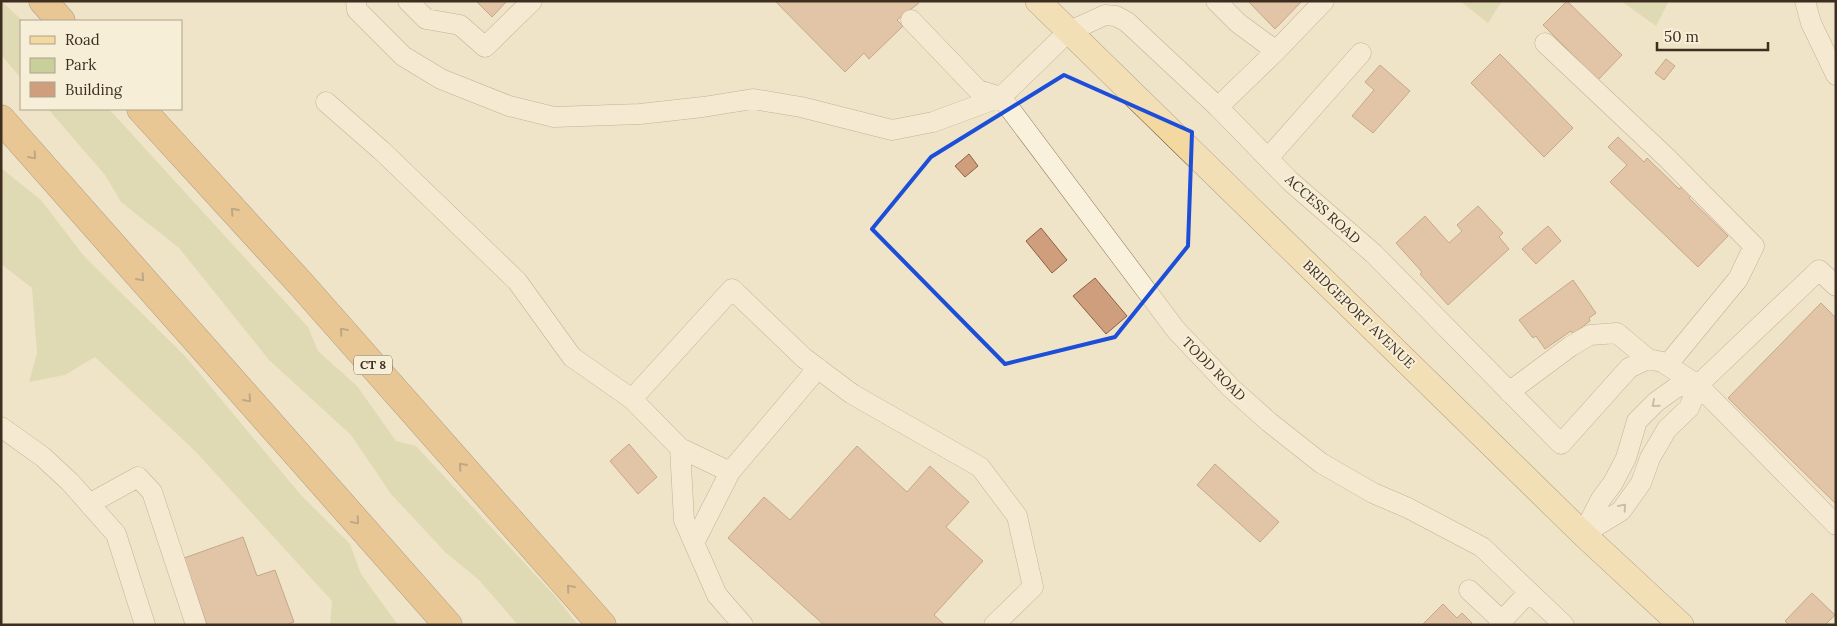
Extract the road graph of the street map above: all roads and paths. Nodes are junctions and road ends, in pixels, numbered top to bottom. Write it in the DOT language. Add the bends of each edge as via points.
graph roads {
  1 [pos="42,1"];
  2 [pos="356,1"];
  3 [pos="408,1"];
  4 [pos="532,1"];
  5 [pos="1038,1"];
  6 [pos="1216,1"];
  7 [pos="1324,1"];
  8 [pos="1805,1"];
  9 [pos="60,20"];
  10 [pos="911,20"];
  11 [pos="1068,32"];
  12 [pos="1545,43"];
  13 [pos="1276,51"];
  14 [pos="1361,53"];
  15 [pos="1836,75"];
  16 [pos="1001,97"];
  17 [pos="326,102"];
  18 [pos="1218,107"];
  19 [pos="142,110"];
  20 [pos="1,119"];
  21 [pos="1268,158"];
  22 [pos="1836,286"];
  23 [pos="1648,359"];
  24 [pos="1668,364"];
  25 [pos="818,368"];
  26 [pos="1698,385"];
  27 [pos="1509,392"];
  28 [pos="632,399"];
  29 [pos="1,427"];
  30 [pos="680,448"];
  31 [pos="730,472"];
  32 [pos="88,504"];
  33 [pos="1836,525"];
  34 [pos="1583,534"];
  35 [pos="694,543"];
  36 [pos="1469,590"];
  37 [pos="1530,592"];
  38 [pos="1500,623"];
  39 [pos="144,625"];
  40 [pos="196,625"];
  41 [pos="448,625"];
  42 [pos="602,625"];
  43 [pos="743,625"];
  44 [pos="994,625"];
  45 [pos="1564,625"];
  46 [pos="1682,625"];
  1 -- 9 [label="highway"];
  2 -- 16 [label="street" via="357,10 403,56 441,79 509,106 554,117 640,114 753,99 801,107 892,130 933,122"];
  3 -- 4 [label="street" via="426,19 460,26 485,47"];
  5 -- 11 [label="main road, BRIDGEPORT AVENUE"];
  6 -- 13 [label="street" via="1238,23"];
  7 -- 13 [label="street"];
  8 -- 15 [label="street" via="1811,23"];
  10 -- 16 [label="street" via="978,90"];
  11 -- 16 [label="street"];
  11 -- 18 [label="street, ACCESS ROAD" via="1105,15 1116,16 1127,22"];
  11 -- 34 [label="main road, BRIDGEPORT AVENUE"];
  12 -- 24 [label="street" via="1667,158 1754,246 1738,279"];
  13 -- 18 [label="street"];
  14 -- 21 [label="street"];
  16 -- 37 [label="street, TODD ROAD" via="1176,330 1231,388 1321,463 1373,493 1482,547"];
  17 -- 28 [label="street" via="382,151 517,281 572,357"];
  18 -- 21 [label="street, ACCESS ROAD"];
  42 -- 19 [label="highway, CT 8, one-way" via="300,283"];
  20 -- 41 [label="highway, one-way"];
  21 -- 27 [label="street, ACCESS ROAD" via="1374,254"];
  22 -- 26 [label="street" via="1819,270"];
  23 -- 24 [label="street"];
  23 -- 27 [label="street" via="1617,333 1590,335"];
  23 -- 27 [label="street, ACCESS ROAD" via="1629,368 1561,444"];
  24 -- 26 [label="street"];
  25 -- 28 [label="street" via="732,289"];
  25 -- 31 [label="street"];
  25 -- 44 [label="street" via="852,394 980,468 1017,516 1033,588"];
  26 -- 33 [label="street"];
  34 -- 26 [label="street, one-way" via="1621,511 1641,483 1650,458 1667,429 1688,408"];
  26 -- 34 [label="street, one-way" via="1684,384 1674,389 1637,421 1626,458"];
  28 -- 30 [label="street"];
  29 -- 32 [label="street" via="43,457"];
  30 -- 31 [label="street"];
  30 -- 35 [label="street" via="684,520"];
  31 -- 35 [label="street"];
  32 -- 39 [label="street" via="116,534"];
  32 -- 40 [label="street" via="138,477 152,492"];
  34 -- 46 [label="main road, BRIDGEPORT AVENUE"];
  35 -- 43 [label="street" via="717,595"];
  36 -- 38 [label="street"];
  37 -- 38 [label="street"];
  37 -- 45 [label="street, TODD ROAD"];
}
